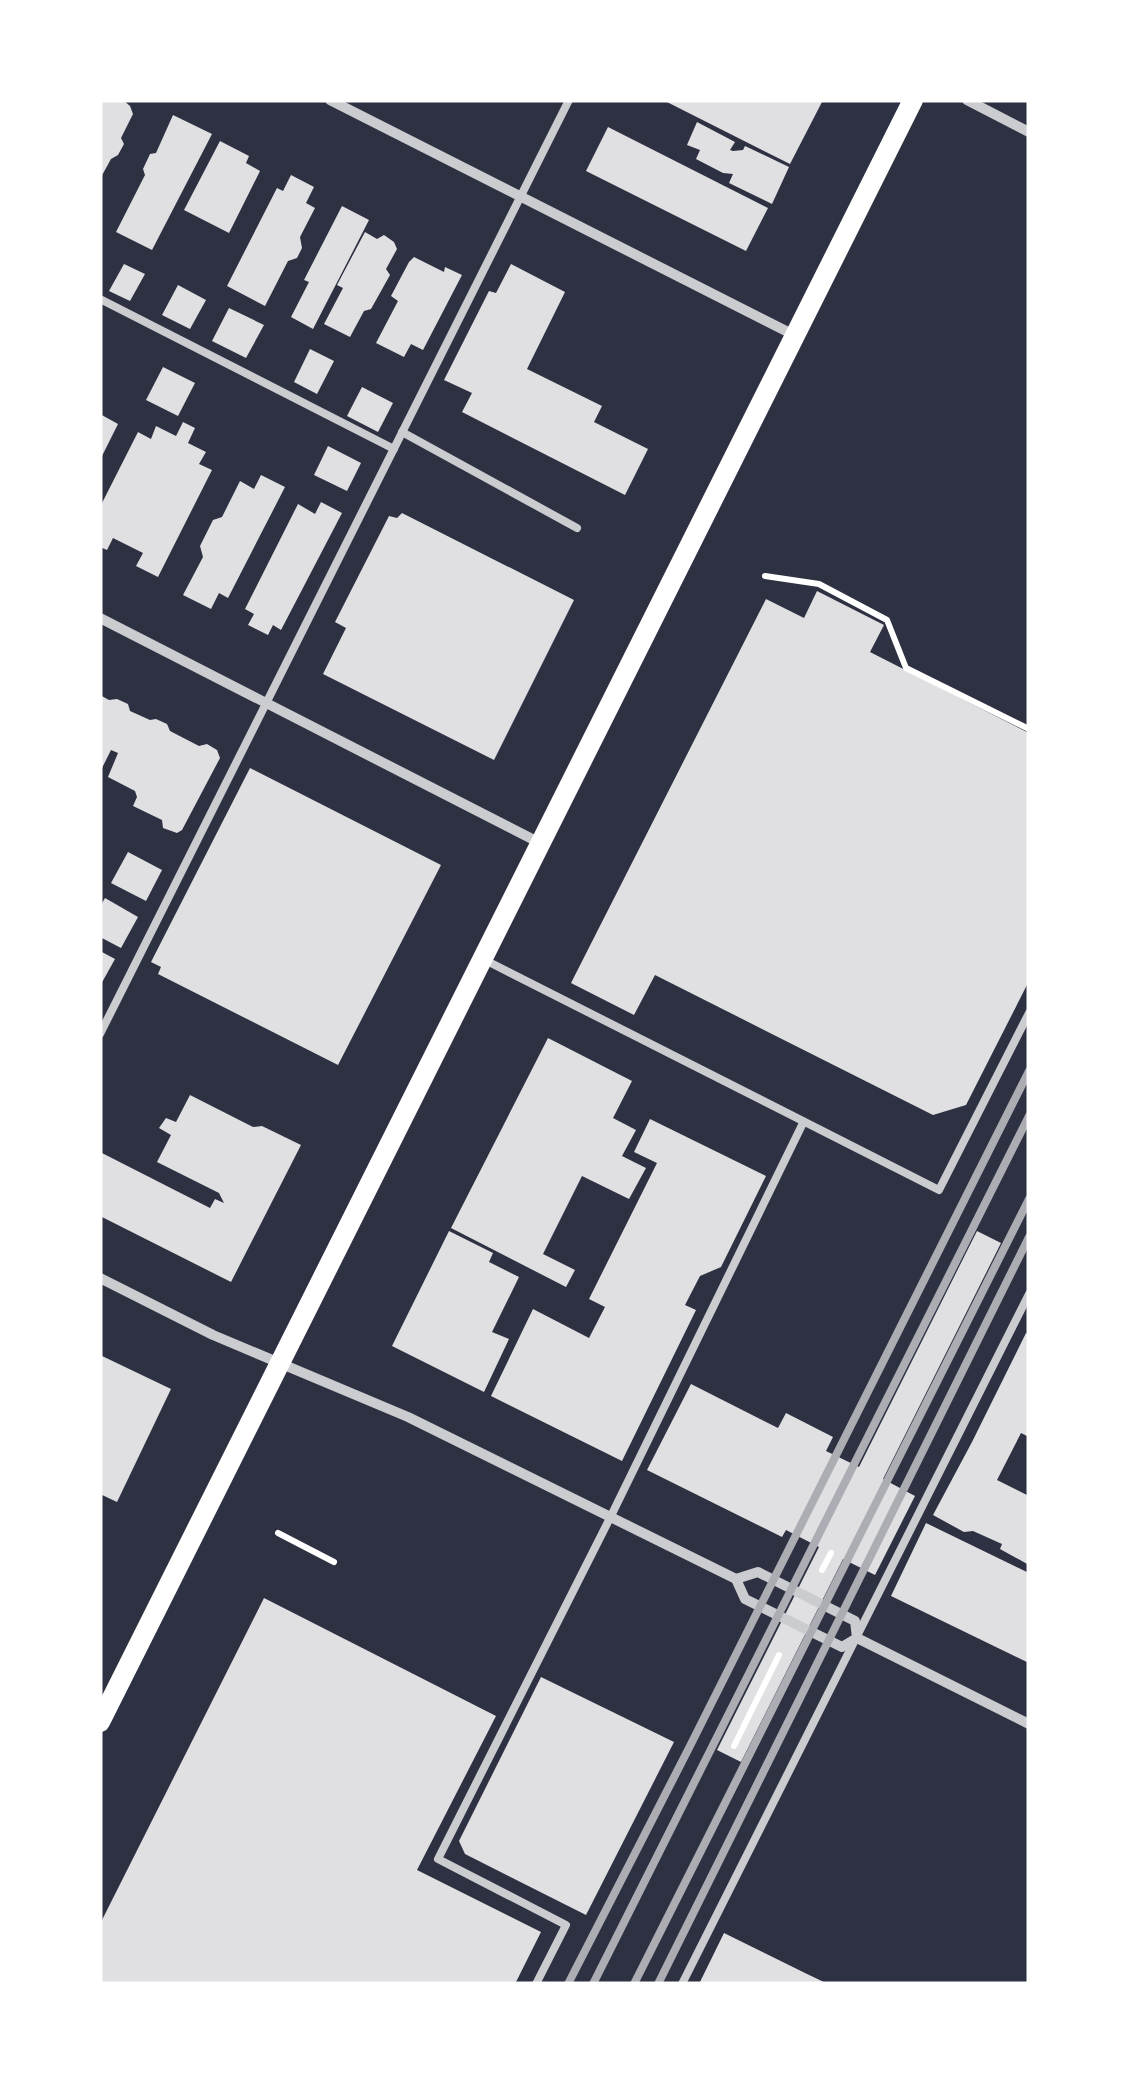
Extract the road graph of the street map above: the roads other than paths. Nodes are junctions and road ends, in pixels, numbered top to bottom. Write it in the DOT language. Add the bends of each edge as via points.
graph roads {
  1 [pos="330,100"];
  2 [pos="569,100"];
  3 [pos="914,100"];
  4 [pos="967,100"];
  5 [pos="1029,132"];
  6 [pos="520,197"];
  7 [pos="100,300"];
  8 [pos="796,336"];
  9 [pos="402,432"];
  10 [pos="394,449"];
  11 [pos="577,528"];
  12 [pos="100,618"];
  13 [pos="266,703"];
  14 [pos="540,843"];
  15 [pos="482,959"];
  16 [pos="1029,1012"];
  17 [pos="100,1034"];
  18 [pos="803,1123"];
  19 [pos="100,1278"];
  20 [pos="1029,1294"];
  21 [pos="280,1364"];
  22 [pos="611,1516"];
  23 [pos="736,1579"];
  24 [pos="857,1638"];
  25 [pos="100,1722"];
  26 [pos="1029,1724"];
  27 [pos="536,1984"];
  28 [pos="682,1984"];
  1 -- 6 [label="street"];
  2 -- 6 [label="lane"];
  3 -- 8 [label="main road"];
  4 -- 5 [label="street"];
  6 -- 8 [label="street"];
  6 -- 9 [label="lane"];
  7 -- 10 [label="lane"];
  8 -- 14 [label="main road"];
  9 -- 10 [label="lane"];
  9 -- 11 [label="lane"];
  10 -- 13 [label="lane"];
  12 -- 13 [label="street"];
  13 -- 14 [label="street"];
  13 -- 17 [label="lane"];
  14 -- 15 [label="main road"];
  15 -- 18 [label="lane"];
  15 -- 21 [label="main road"];
  16 -- 18 [label="lane" via="939,1190"];
  18 -- 22 [label="lane"];
  19 -- 21 [label="street"];
  20 -- 24 [label="lane"];
  21 -- 22 [label="street" via="408,1417"];
  21 -- 25 [label="main road"];
  22 -- 23 [label="street"];
  22 -- 27 [label="lane" via="438,1858 566,1925"];
  23 -- 24 [label="street" via="745,1599 842,1647"];
  23 -- 24 [label="street" via="758,1572 856,1621"];
  24 -- 26 [label="street"];
  24 -- 28 [label="lane"];
}
